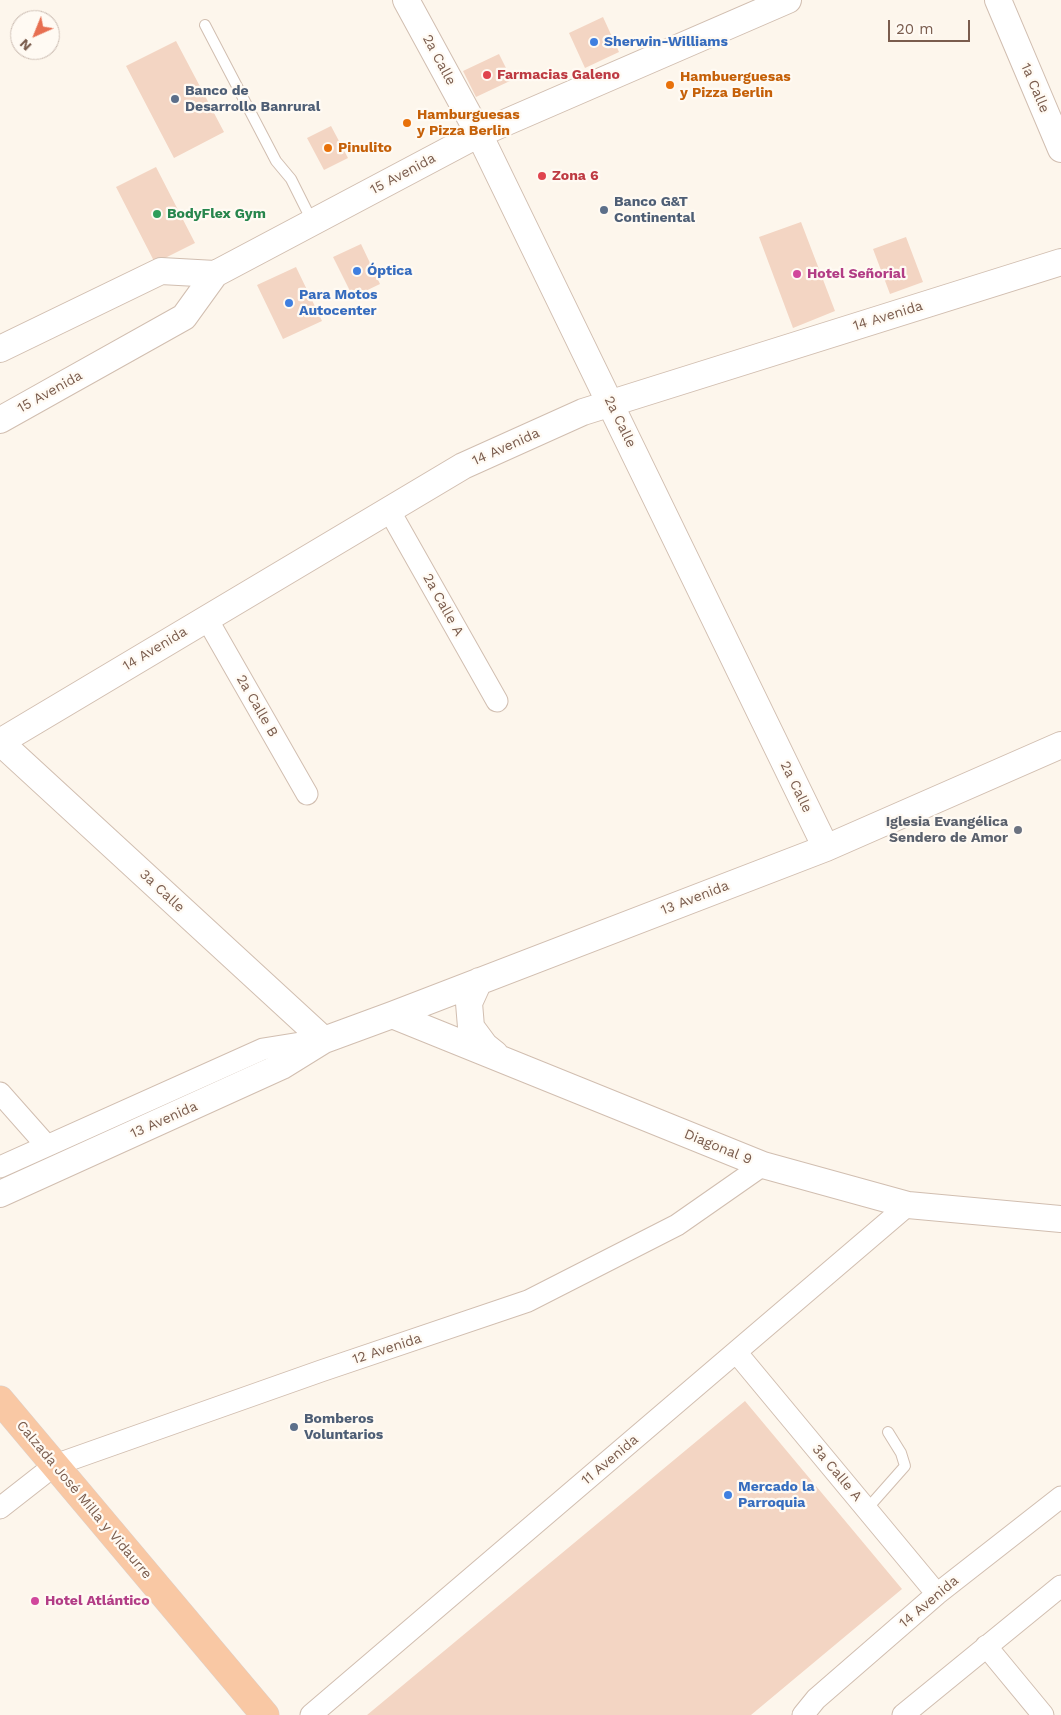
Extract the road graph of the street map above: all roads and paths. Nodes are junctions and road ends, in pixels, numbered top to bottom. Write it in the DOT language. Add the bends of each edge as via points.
graph roads {
  1 [pos="406,0"];
  2 [pos="788,0"];
  3 [pos="998,0"];
  4 [pos="205,25"];
  5 [pos="479,134"];
  6 [pos="1061,149"];
  7 [pos="313,222"];
  8 [pos="1061,262"];
  9 [pos="215,274"];
  10 [pos="0,350"];
  11 [pos="610,403"];
  12 [pos="0,420"];
  13 [pos="389,510"];
  14 [pos="207,619"];
  15 [pos="497,701"];
  16 [pos="0,742"];
  17 [pos="1061,745"];
  18 [pos="307,794"];
  19 [pos="826,848"];
  20 [pos="479,981"];
  21 [pos="392,1015"];
  22 [pos="324,1040"];
  23 [pos="504,1060"];
  24 [pos="0,1093"];
  25 [pos="47,1146"];
  26 [pos="763,1165"];
  27 [pos="0,1167"];
  28 [pos="0,1194"];
  29 [pos="908,1205"];
  30 [pos="1061,1219"];
  31 [pos="736,1352"];
  32 [pos="0,1400"];
  33 [pos="888,1432"];
  34 [pos="55,1465"];
  35 [pos="1061,1497"];
  36 [pos="0,1508"];
  37 [pos="867,1509"];
  38 [pos="1061,1586"];
  39 [pos="937,1594"];
  40 [pos="986,1646"];
  41 [pos="265,1715"];
  42 [pos="311,1715"];
  43 [pos="803,1715"];
  44 [pos="904,1715"];
  45 [pos="1043,1715"];
  1 -- 5 [label="street, 2a Calle"];
  2 -- 5 [label="street, 15 Avenida"];
  3 -- 6 [label="street, 1a Calle"];
  4 -- 7 [label="lane" via="276,160"];
  5 -- 7 [label="street, 15 Avenida"];
  5 -- 11 [label="street, 2a Calle"];
  7 -- 9 [label="street, 15 Avenida"];
  8 -- 11 [label="street, 14 Avenida"];
  9 -- 10 [label="street" via="161,271"];
  9 -- 12 [label="street, 15 Avenida" via="184,317"];
  11 -- 13 [label="street, 14 Avenida" via="463,466"];
  11 -- 19 [label="street, 2a Calle"];
  13 -- 14 [label="street, 14 Avenida"];
  13 -- 15 [label="street, 2a Calle A"];
  14 -- 16 [label="street, 14 Avenida"];
  14 -- 18 [label="street, 2a Calle B"];
  16 -- 22 [label="street, 3a Calle"];
  17 -- 19 [label="street, 13 Avenida"];
  19 -- 20 [label="street, 13 Avenida"];
  20 -- 21 [label="street, 13 Avenida"];
  20 -- 23 [label="street" via="469,1003 471,1027 485,1046"];
  21 -- 22 [label="street, 13 Avenida"];
  21 -- 23 [label="street, Diagonal 9"];
  22 -- 25 [label="street, 13 Avenida" via="263,1048"];
  22 -- 28 [label="street, 13 Avenida" via="282,1066"];
  23 -- 26 [label="street, Diagonal 9"];
  24 -- 25 [label="street"];
  25 -- 27 [label="street, 13 Avenida"];
  26 -- 29 [label="street, Diagonal 9"];
  26 -- 34 [label="street, 12 Avenida" via="677,1225 528,1301"];
  29 -- 30 [label="street, Diagonal 9"];
  29 -- 31 [label="street, 11 Avenida"];
  31 -- 37 [label="street, 3a Calle A"];
  31 -- 42 [label="street, 11 Avenida"];
  32 -- 34 [label="highway, Calzada José Milla y Vidaurre"];
  33 -- 37 [label="lane" via="902,1453 905,1466"];
  34 -- 36 [label="street, 12 Avenida"];
  34 -- 41 [label="highway, Calzada José Milla y Vidaurre"];
  35 -- 39 [label="street, 14 Avenida"];
  37 -- 39 [label="street, 3a Calle A"];
  38 -- 40 [label="street"];
  39 -- 43 [label="street, 14 Avenida" via="816,1699"];
  40 -- 44 [label="street"];
  40 -- 45 [label="street"];
}
